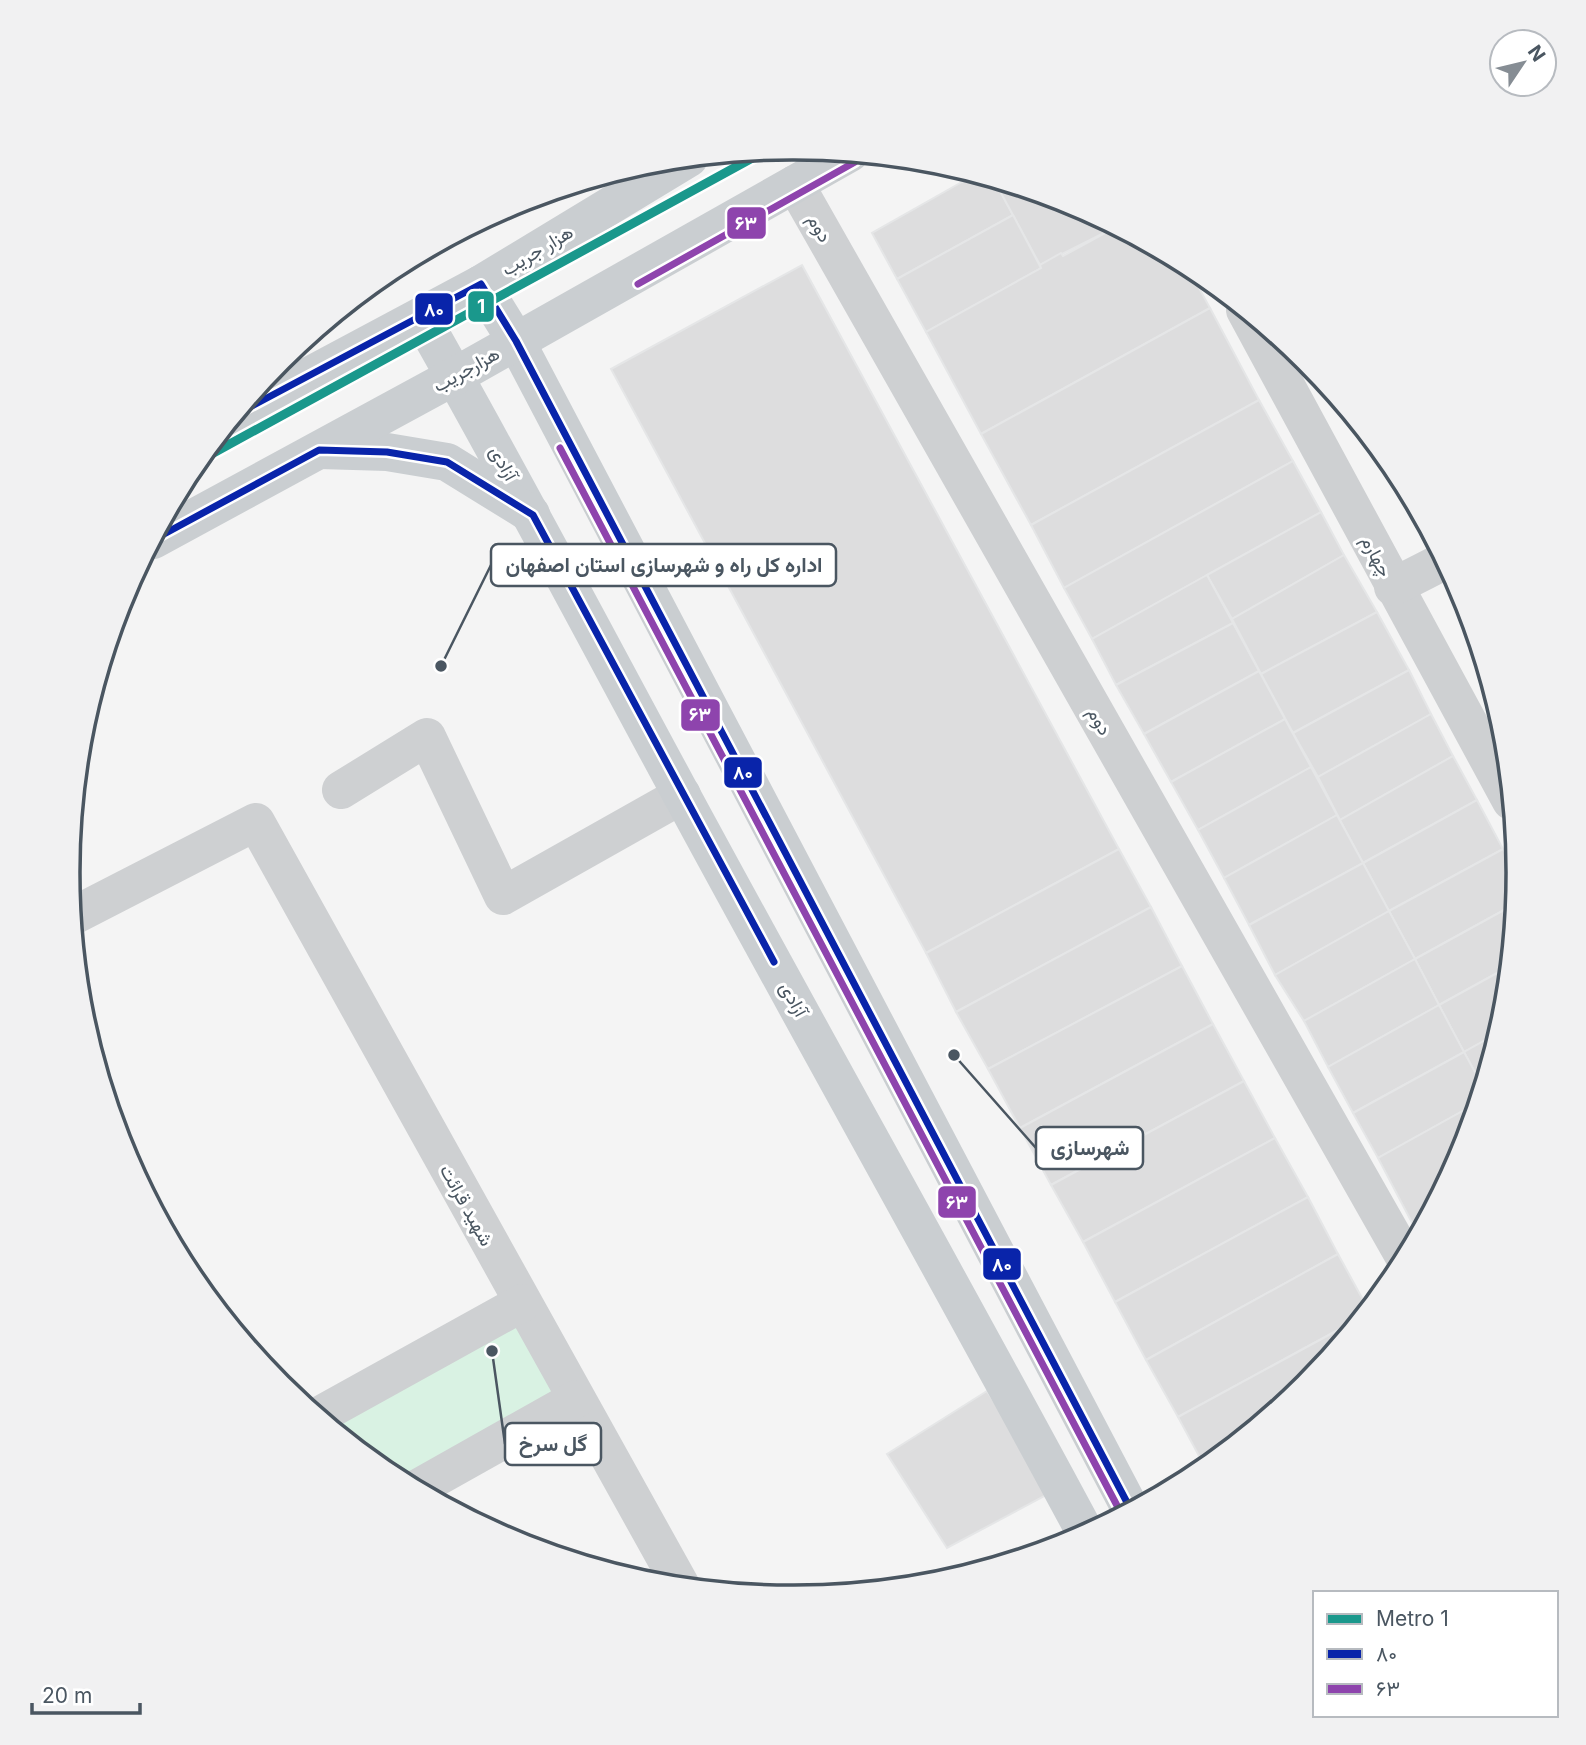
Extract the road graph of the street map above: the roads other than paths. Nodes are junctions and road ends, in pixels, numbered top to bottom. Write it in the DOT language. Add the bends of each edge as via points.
graph roads {
  1 [pos="834,162"];
  2 [pos="666,172"];
  3 [pos="795,184"];
  4 [pos="481,284"];
  5 [pos="421,317"];
  6 [pos="1257,332"];
  7 [pos="516,341"];
  8 [pos="455,376"];
  9 [pos="256,404"];
  10 [pos="319,450"];
  11 [pos="533,515"];
  12 [pos="167,532"];
  13 [pos="1436,565"];
  14 [pos="1393,587"];
  15 [pos="1499,779"];
  16 [pos="341,790"];
  17 [pos="682,795"];
  18 [pos="82,912"];
  19 [pos="962,1189"];
  20 [pos="914,1215"];
  21 [pos="1399,1247"];
  22 [pos="522,1303"];
  23 [pos="576,1399"];
  24 [pos="327,1411"];
  25 [pos="426,1483"];
  26 [pos="1126,1502"];
  27 [pos="1081,1524"];
  28 [pos="675,1575"];
  1 -- 3 [label="main road, هزارجریب"];
  2 -- 4 [label="main road, هزار جریب"];
  3 -- 7 [label="main road, هزارجریب"];
  3 -- 21 [label="street, دوم"];
  4 -- 5 [label="main road, هزار جریب"];
  4 -- 7 [label="main road"];
  5 -- 8 [label="main road, آزادی"];
  5 -- 9 [label="main road, هزار جریب"];
  6 -- 14 [label="street, چهارم"];
  7 -- 8 [label="main road, هزارجریب"];
  7 -- 19 [label="main road"];
  8 -- 10 [label="main road, هزارجریب"];
  8 -- 11 [label="main road, آزادی"];
  10 -- 11 [label="main road" via="387,452 447,463"];
  10 -- 12 [label="main road, هزارجریب"];
  11 -- 17 [label="main road, آزادی"];
  13 -- 14 [label="street"];
  14 -- 15 [label="street, چهارم"];
  16 -- 17 [label="street" via="427,737 503,896"];
  17 -- 20 [label="main road, آزادی"];
  18 -- 22 [label="street, شهید قرائت" via="256,822"];
  19 -- 20 [label="main road"];
  19 -- 26 [label="main road"];
  20 -- 27 [label="main road, آزادی"];
  22 -- 23 [label="street, شهید قرائت"];
  22 -- 24 [label="street"];
  23 -- 25 [label="street"];
  23 -- 28 [label="street, شهید قرائت"];
}
